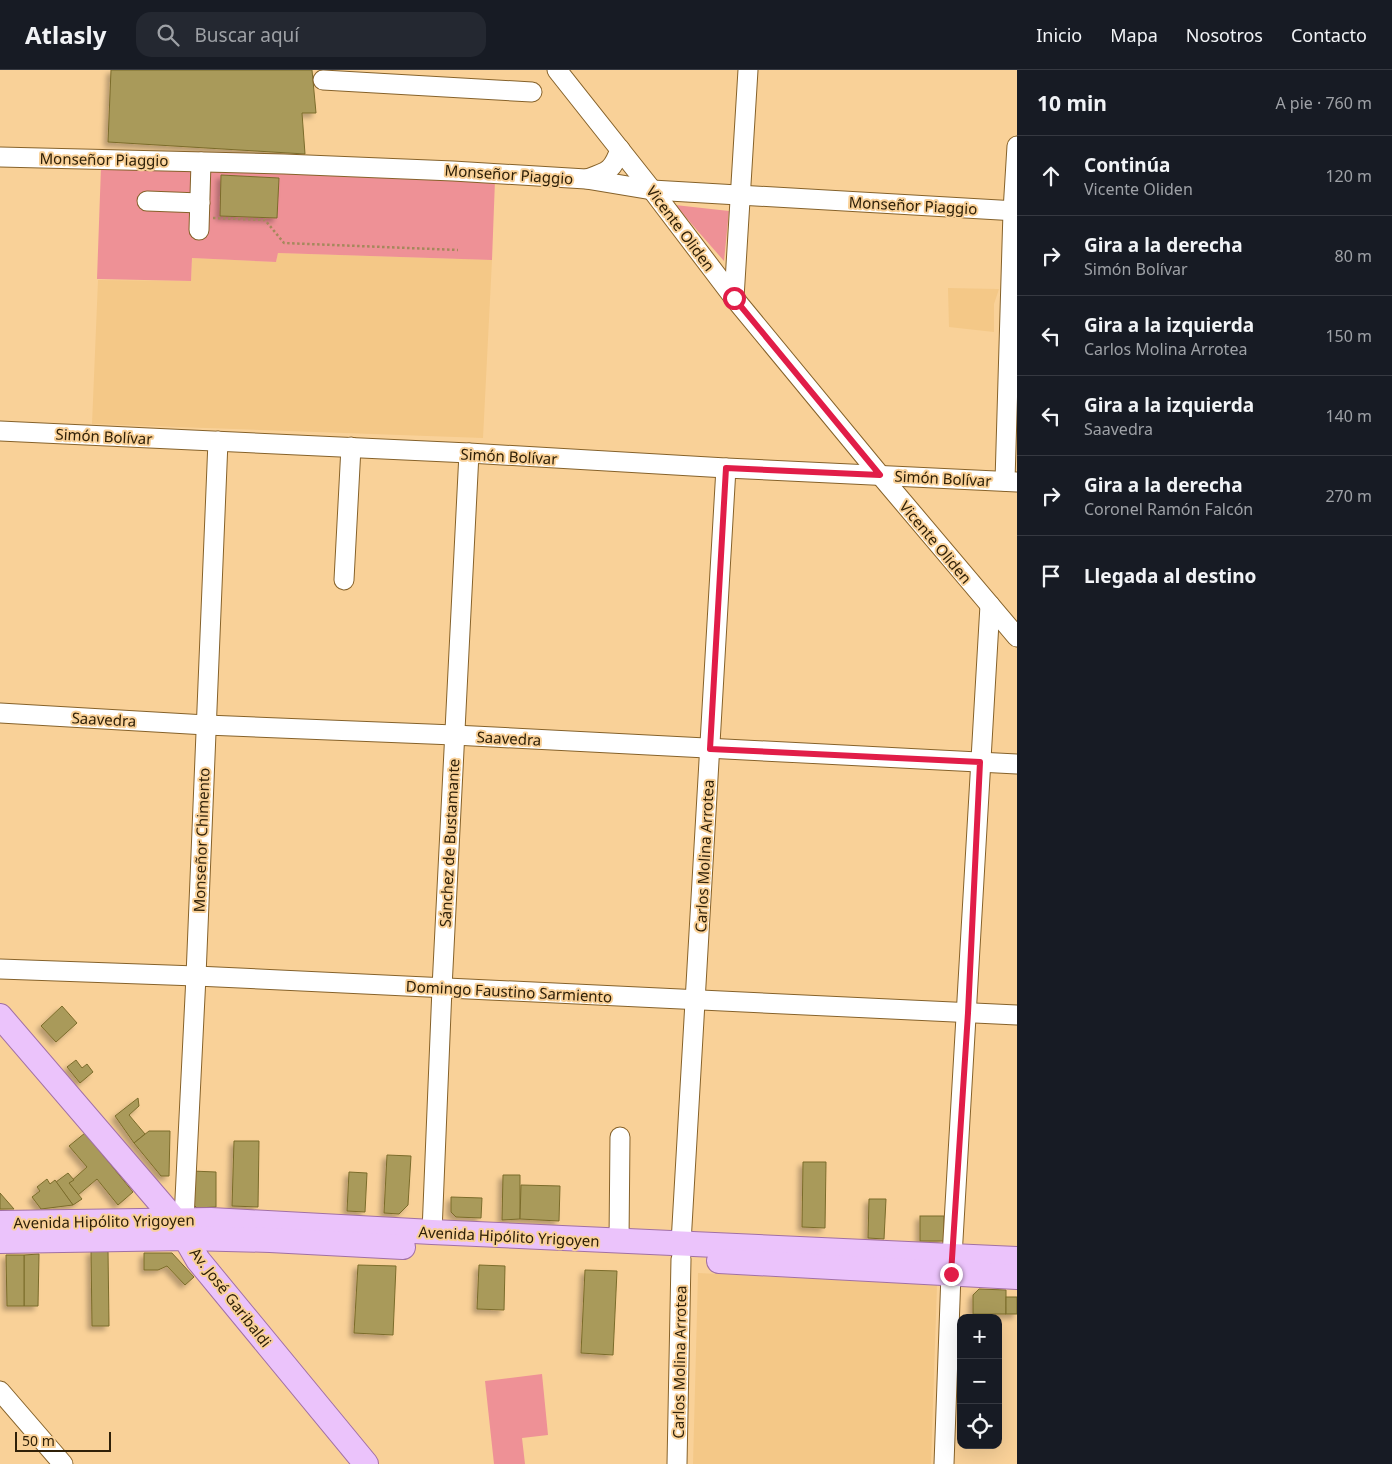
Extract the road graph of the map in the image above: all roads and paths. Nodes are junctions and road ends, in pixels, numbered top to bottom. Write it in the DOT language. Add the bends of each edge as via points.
graph roads {
  1 [pos="557,70"];
  2 [pos="748,70"];
  3 [pos="323,80"];
  4 [pos="532,92"];
  5 [pos="1017,146"];
  6 [pos="620,149"];
  7 [pos="0,157"];
  8 [pos="201,162"];
  9 [pos="586,179"];
  10 [pos="652,190"];
  11 [pos="740,195"];
  12 [pos="147,201"];
  13 [pos="1015,211"];
  14 [pos="199,217"];
  15 [pos="458,250"];
  16 [pos="734,298"];
  17 [pos="0,431"];
  18 [pos="218,441"];
  19 [pos="351,448"];
  20 [pos="469,453"];
  21 [pos="726,468"];
  22 [pos="880,475"];
  23 [pos="1011,482"];
  24 [pos="344,580"];
  25 [pos="990,605"];
  26 [pos="1017,637"];
  27 [pos="0,713"];
  28 [pos="206,725"];
  29 [pos="454,735"];
  30 [pos="710,749"];
  31 [pos="980,762"];
  32 [pos="1017,764"];
  33 [pos="0,969"];
  34 [pos="196,976"];
  35 [pos="442,988"];
  36 [pos="696,1000"];
  37 [pos="968,1013"];
  38 [pos="1017,1015"];
  39 [pos="0,1016"];
  40 [pos="620,1137"];
  41 [pos="0,1223"];
  42 [pos="182,1226"];
  43 [pos="432,1232"];
  44 [pos="0,1241"];
  45 [pos="619,1241"];
  46 [pos="681,1251"];
  47 [pos="1017,1259"];
  48 [pos="952,1265"];
  49 [pos="1017,1277"];
  50 [pos="0,1391"];
  51 [pos="63,1464"];
  52 [pos="366,1464"];
  53 [pos="677,1464"];
  54 [pos="944,1464"];
  1 -- 6 [label="street, Vicente Oliden"];
  2 -- 11 [label="street"];
  3 -- 4 [label="street"];
  5 -- 13 [label="street"];
  6 -- 9 [label="street" via="616,163 608,171"];
  6 -- 10 [label="street, Vicente Oliden"];
  7 -- 8 [label="street, Monseñor Piaggio"];
  8 -- 9 [label="street, Monseñor Piaggio"];
  8 -- 14 [label="street"];
  9 -- 10 [label="street, Monseñor Piaggio"];
  10 -- 11 [label="street, Monseñor Piaggio"];
  10 -- 16 [label="street, Vicente Oliden"];
  11 -- 13 [label="street, Monseñor Piaggio"];
  11 -- 16 [label="street"];
  12 -- 14 [label="street"];
  13 -- 23 [label="street"];
  14 -- 15 [label="path" via="265,220 284,244"];
  16 -- 22 [label="street, Vicente Oliden"];
  17 -- 18 [label="street, Simón Bolívar"];
  18 -- 19 [label="street, Simón Bolívar"];
  18 -- 28 [label="street, Monseñor Chimento"];
  19 -- 20 [label="street, Simón Bolívar"];
  19 -- 24 [label="street"];
  20 -- 21 [label="street, Simón Bolívar"];
  20 -- 29 [label="street, Sánchez de Bustamante"];
  21 -- 22 [label="street, Simón Bolívar"];
  21 -- 30 [label="street, Carlos Molina Arrotea"];
  22 -- 23 [label="street, Simón Bolívar"];
  22 -- 25 [label="street, Vicente Oliden"];
  25 -- 26 [label="street, Vicente Oliden"];
  25 -- 31 [label="street"];
  27 -- 28 [label="street, Saavedra"];
  28 -- 29 [label="street, Saavedra"];
  28 -- 34 [label="street, Monseñor Chimento"];
  29 -- 30 [label="street, Saavedra"];
  29 -- 35 [label="street, Sánchez de Bustamante"];
  30 -- 31 [label="street, Saavedra"];
  30 -- 36 [label="street, Carlos Molina Arrotea"];
  31 -- 32 [label="street, Saavedra"];
  31 -- 37 [label="street"];
  33 -- 34 [label="street, Domingo Faustino Sarmiento"];
  34 -- 35 [label="street, Domingo Faustino Sarmiento"];
  34 -- 42 [label="street, Monseñor Chimento"];
  35 -- 36 [label="street, Domingo Faustino Sarmiento"];
  35 -- 43 [label="street, Sánchez de Bustamante"];
  36 -- 37 [label="street, Domingo Faustino Sarmiento"];
  36 -- 46 [label="street, Carlos Molina Arrotea"];
  37 -- 38 [label="street, Domingo Faustino Sarmiento"];
  37 -- 48 [label="street"];
  39 -- 42 [label="main road, Av. José Garibaldi"];
  40 -- 45 [label="street"];
  41 -- 42 [label="main road, Avenida Hipólito Yrigoyen"];
  42 -- 43 [label="main road, Avenida Hipólito Yrigoyen"];
  42 -- 44 [label="main road, Avenida Hipólito Yrigoyen"];
  42 -- 46 [label="main road, Avenida Hipólito Yrigoyen" via="270,1240"];
  42 -- 52 [label="main road, Av. José Garibaldi" via="198,1260"];
  43 -- 45 [label="main road, Avenida Hipólito Yrigoyen"];
  45 -- 46 [label="main road, Avenida Hipólito Yrigoyen"];
  46 -- 48 [label="main road, Avenida Hipólito Yrigoyen"];
  46 -- 53 [label="street, Carlos Molina Arrotea"];
  47 -- 48 [label="main road, Avenida Hipólito Yrigoyen"];
  48 -- 49 [label="main road, Avenida Hipólito Yrigoyen"];
  48 -- 54 [label="street"];
  50 -- 51 [label="street"];
}
